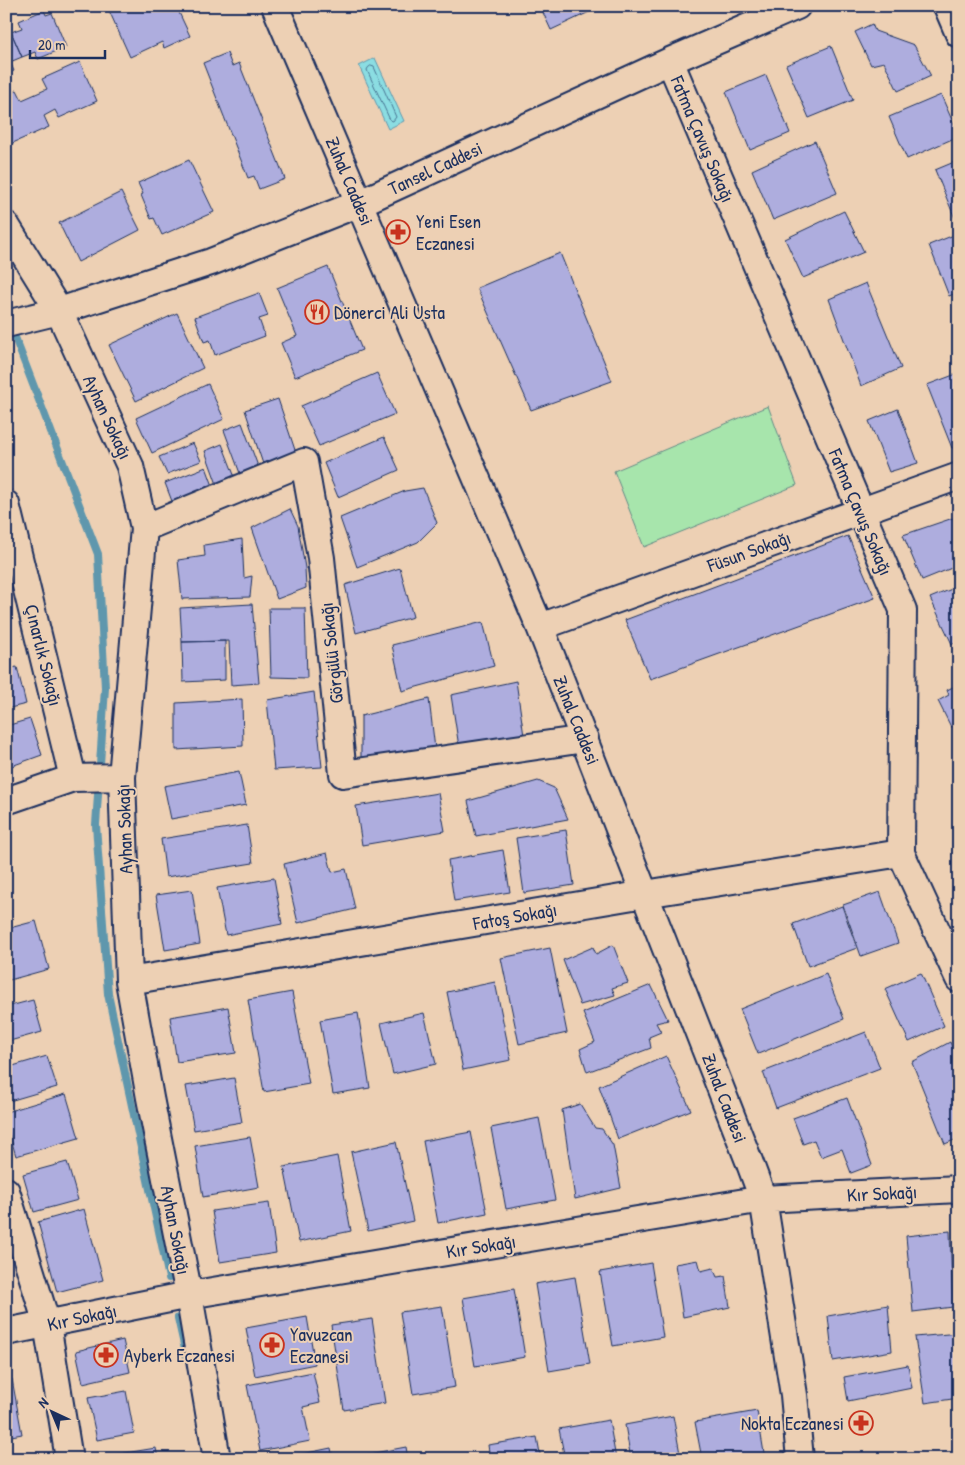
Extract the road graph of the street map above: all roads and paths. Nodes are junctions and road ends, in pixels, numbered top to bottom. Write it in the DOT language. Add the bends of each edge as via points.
graph roads {
  1 [pos="274,6"];
  2 [pos="797,6"];
  3 [pos="947,6"];
  4 [pos="959,34"];
  5 [pos="670,61"];
  6 [pos="360,203"];
  7 [pos="6,224"];
  8 [pos="59,311"];
  9 [pos="6,324"];
  10 [pos="959,476"];
  11 [pos="6,504"];
  12 [pos="860,511"];
  13 [pos="144,528"];
  14 [pos="540,627"];
  15 [pos="585,739"];
  16 [pos="74,778"];
  17 [pos="122,778"];
  18 [pos="6,801"];
  19 [pos="901,853"];
  20 [pos="645,894"];
  21 [pos="959,980"];
  22 [pos="129,981"];
  23 [pos="959,1189"];
  24 [pos="6,1191"];
  25 [pos="763,1199"];
  26 [pos="190,1295"];
  27 [pos="47,1324"];
  28 [pos="6,1332"];
  29 [pos="69,1459"];
  30 [pos="217,1459"];
  31 [pos="800,1459"];
  1 -- 6 [label="street, Zuhal Caddesi"];
  2 -- 5 [label="street, Tansel Caddesi"];
  3 -- 4 [label="street"];
  5 -- 6 [label="street, Tansel Caddesi"];
  5 -- 12 [label="street, Fatma Çavuş Sokağı"];
  6 -- 8 [label="street, Tansel Caddesi" via="211,262"];
  6 -- 14 [label="street, Zuhal Caddesi"];
  7 -- 8 [label="street, Ayhan Sokağı"];
  8 -- 9 [label="street, Tansel Caddesi"];
  8 -- 13 [label="street, Ayhan Sokağı" via="130,466"];
  10 -- 12 [label="street, Füsun Sokağı"];
  11 -- 16 [label="street, Çınarlık Sokağı"];
  12 -- 14 [label="street, Füsun Sokağı"];
  12 -- 19 [label="street, Fatma Çavuş Sokağı" via="903,610"];
  13 -- 15 [label="street, Görgülü Sokağı" via="304,462 321,558 343,774"];
  13 -- 17 [label="street, Ayhan Sokağı"];
  14 -- 15 [label="street, Zuhal Caddesi"];
  15 -- 20 [label="street, Zuhal Caddesi"];
  16 -- 17 [label="street"];
  16 -- 18 [label="street"];
  17 -- 22 [label="street, Ayhan Sokağı"];
  19 -- 20 [label="street, Fatoş Sokağı"];
  19 -- 21 [label="street, Fatma Çavuş Sokağı"];
  20 -- 22 [label="street, Fatoş Sokağı"];
  20 -- 25 [label="street, Zuhal Caddesi"];
  22 -- 26 [label="street, Ayhan Sokağı"];
  23 -- 25 [label="street, Kır Sokağı"];
  24 -- 27 [label="street"];
  25 -- 26 [label="street, Kır Sokağı"];
  25 -- 31 [label="street, Zuhal Caddesi" via="794,1395"];
  26 -- 27 [label="street, Kır Sokağı"];
  26 -- 30 [label="street, Ayhan Sokağı"];
  27 -- 28 [label="street, Kır Sokağı"];
  27 -- 29 [label="street"];
}
